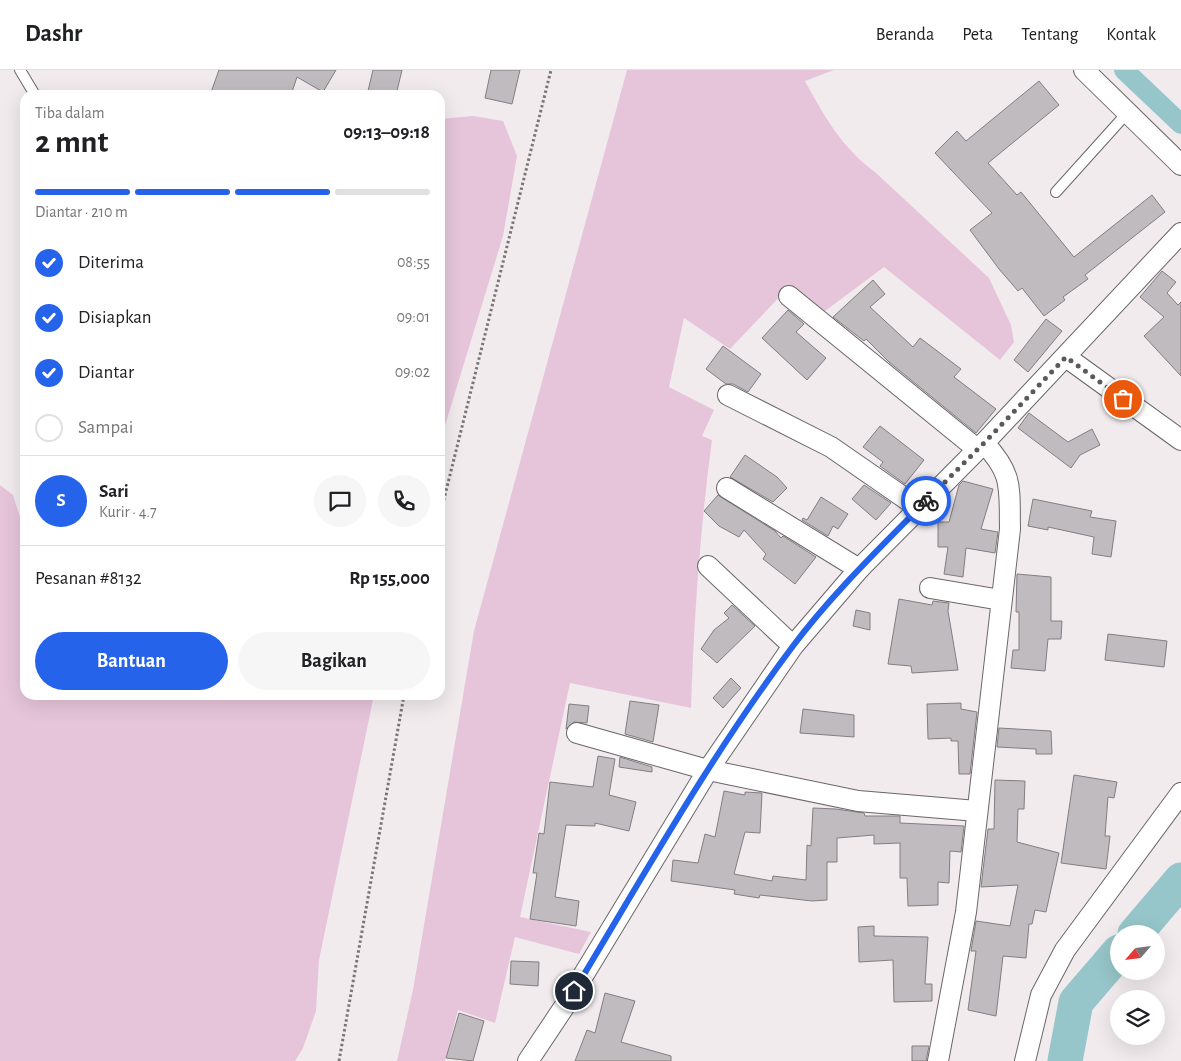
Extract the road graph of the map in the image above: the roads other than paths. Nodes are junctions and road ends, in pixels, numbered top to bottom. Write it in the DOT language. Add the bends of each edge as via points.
graph roads {
  1 [pos="20,70"];
  2 [pos="1084,70"];
  3 [pos="32,90"];
  4 [pos="1128,112"];
  5 [pos="1181,165"];
  6 [pos="1056,192"];
  7 [pos="1181,233"];
  8 [pos="789,296"];
  9 [pos="1066,357"];
  10 [pos="728,394"];
  11 [pos="1181,440"];
  12 [pos="981,446"];
  13 [pos="727,488"];
  14 [pos="919,508"];
  15 [pos="708,566"];
  16 [pos="859,569"];
  17 [pos="930,588"];
  18 [pos="1001,600"];
  19 [pos="793,646"];
  20 [pos="577,733"];
  21 [pos="708,770"];
  22 [pos="1181,793"];
  23 [pos="977,811"];
  24 [pos="528,1061"];
  25 [pos="938,1061"];
  26 [pos="1025,1061"];
  1 -- 3 [label="lane"];
  2 -- 4 [label="street"];
  4 -- 5 [label="street"];
  4 -- 6 [label="lane"];
  7 -- 9 [label="street"];
  8 -- 12 [label="street"];
  9 -- 11 [label="street"];
  9 -- 12 [label="street"];
  10 -- 14 [label="street" via="832,447"];
  12 -- 14 [label="street"];
  12 -- 18 [label="street" via="1001,462 1009,481 1010,529"];
  13 -- 16 [label="street"];
  14 -- 16 [label="street"];
  15 -- 19 [label="street"];
  16 -- 19 [label="street"];
  17 -- 18 [label="street"];
  18 -- 23 [label="street"];
  19 -- 21 [label="street"];
  20 -- 21 [label="street"];
  21 -- 23 [label="street" via="858,801"];
  21 -- 24 [label="street"];
  22 -- 26 [label="street" via="1065,950 1041,994"];
  23 -- 25 [label="street" via="966,912"];
}
